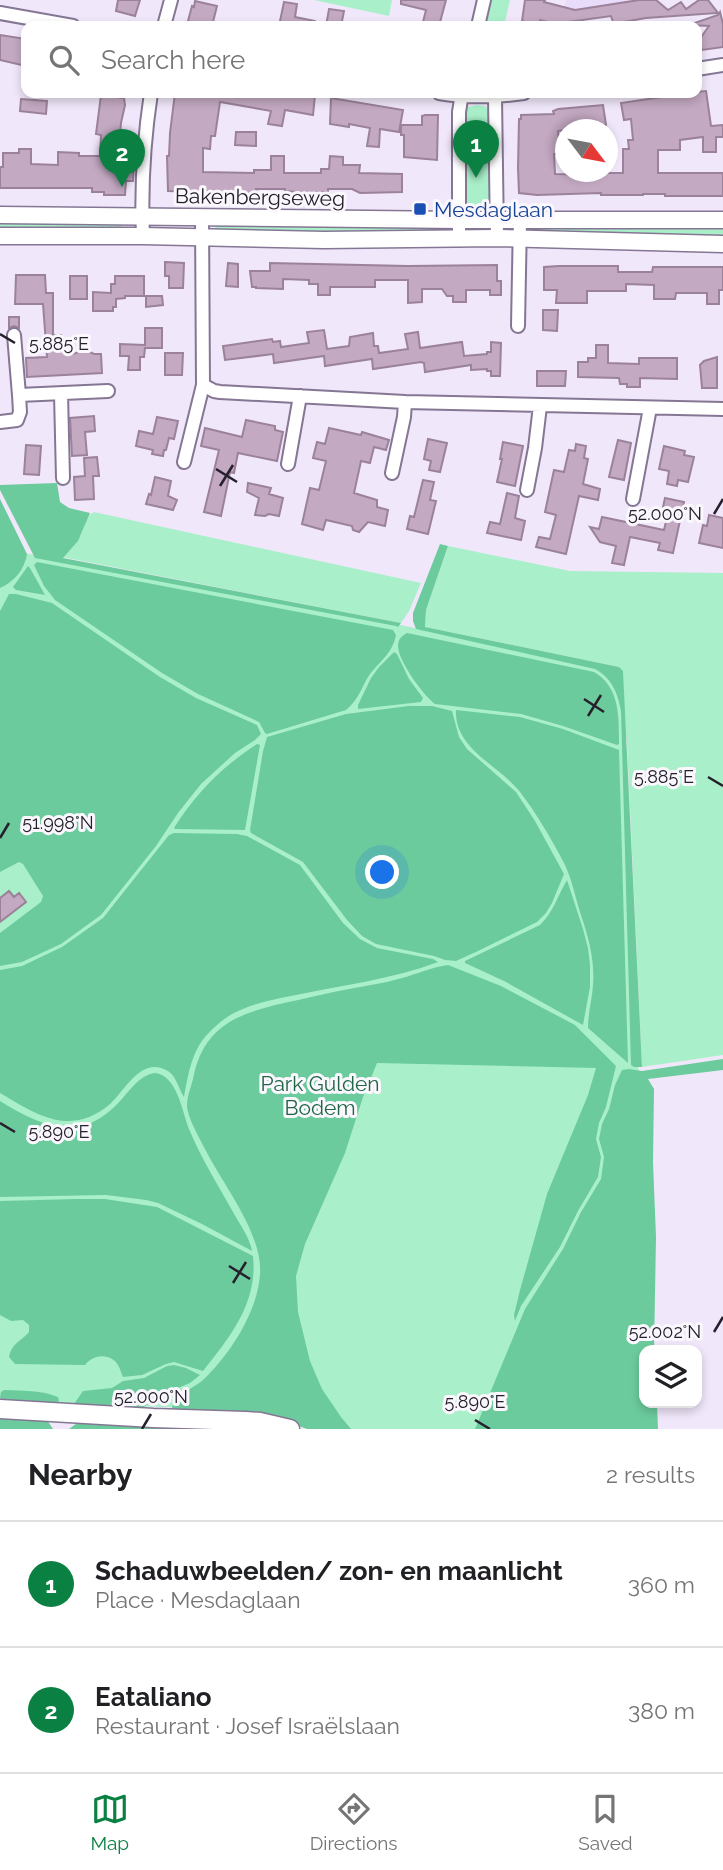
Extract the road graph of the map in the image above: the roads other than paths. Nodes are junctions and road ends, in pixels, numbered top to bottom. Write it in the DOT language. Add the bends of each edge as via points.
graph roads {
  1 [pos="171,0"];
  2 [pos="484,0"];
  3 [pos="0,13"];
  4 [pos="45,21"];
  5 [pos="165,21"];
  6 [pos="479,21"];
  7 [pos="723,65"];
  8 [pos="702,68"];
  9 [pos="150,98"];
  10 [pos="461,98"];
  11 [pos="495,98"];
  12 [pos="0,215"];
  13 [pos="142,217"];
  14 [pos="202,217"];
  15 [pos="496,219"];
  16 [pos="520,219"];
  17 [pos="459,220"];
  18 [pos="723,220"];
  19 [pos="0,236"];
  20 [pos="143,236"];
  21 [pos="202,237"];
  22 [pos="497,239"];
  23 [pos="520,239"];
  24 [pos="459,240"];
  25 [pos="723,244"];
  26 [pos="518,326"];
  27 [pos="13,335"];
  28 [pos="203,385"];
  29 [pos="107,391"];
  30 [pos="61,394"];
  31 [pos="19,396"];
  32 [pos="300,396"];
  33 [pos="405,402"];
  34 [pos="540,406"];
  35 [pos="650,408"];
  36 [pos="723,409"];
  37 [pos="0,422"];
  38 [pos="184,462"];
  39 [pos="288,464"];
  40 [pos="392,473"];
  41 [pos="63,478"];
  42 [pos="527,490"];
  43 [pos="633,499"];
  44 [pos="0,1409"];
  45 [pos="290,1429"];
  1 -- 5 [label="street"];
  2 -- 6 [label="street"];
  3 -- 4 [label="street"];
  7 -- 8 [label="street"];
  9 -- 13 [label="street"];
  10 -- 17 [label="street"];
  11 -- 15 [label="street"];
  12 -- 13 [label="street, Bakenbergseweg"];
  13 -- 14 [label="street, Bakenbergseweg"];
  13 -- 20 [label="street"];
  14 -- 17 [label="street, Bakenbergseweg"];
  14 -- 21 [label="street"];
  15 -- 16 [label="street, Bakenbergseweg"];
  15 -- 17 [label="street, Bakenbergseweg"];
  15 -- 22 [label="street"];
  16 -- 18 [label="street, Bakenbergseweg"];
  16 -- 23 [label="street"];
  17 -- 24 [label="street"];
  19 -- 20 [label="street, Bakenbergseweg"];
  20 -- 21 [label="street, Bakenbergseweg"];
  21 -- 24 [label="street, Bakenbergseweg"];
  21 -- 28 [label="street"];
  22 -- 23 [label="street, Bakenbergseweg"];
  22 -- 24 [label="street, Bakenbergseweg"];
  23 -- 25 [label="street, Bakenbergseweg"];
  23 -- 26 [label="street"];
  27 -- 31 [label="street"];
  28 -- 32 [label="street" via="220,392"];
  28 -- 38 [label="street"];
  29 -- 30 [label="street"];
  30 -- 31 [label="street"];
  30 -- 41 [label="street"];
  31 -- 37 [label="street" via="18,420"];
  32 -- 33 [label="street"];
  32 -- 39 [label="street"];
  33 -- 34 [label="street"];
  33 -- 40 [label="street"];
  34 -- 35 [label="street"];
  34 -- 42 [label="street"];
  35 -- 36 [label="street"];
  35 -- 43 [label="street"];
  44 -- 45 [label="main road" via="260,1422"];
}
